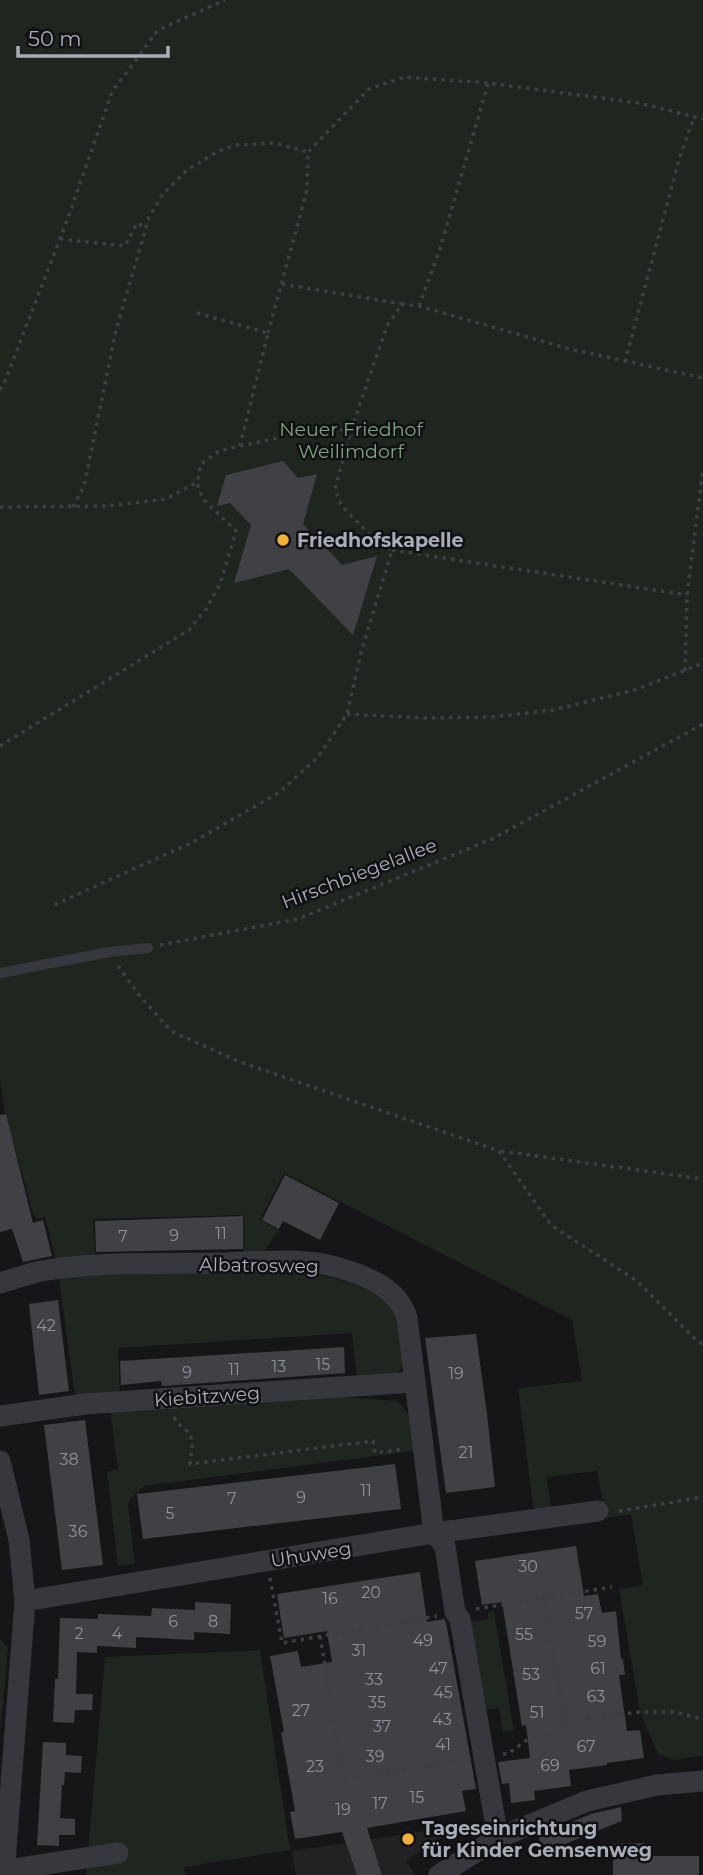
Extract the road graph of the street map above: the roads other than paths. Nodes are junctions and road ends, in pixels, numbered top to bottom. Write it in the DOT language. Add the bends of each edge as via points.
graph roads {
  1 [pos="148,948"];
  2 [pos="0,973"];
  3 [pos="0,1283"];
  4 [pos="415,1382"];
  5 [pos="0,1416"];
  6 [pos="1,1472"];
  7 [pos="598,1511"];
  8 [pos="434,1533"];
  9 [pos="25,1601"];
  10 [pos="703,1781"];
  11 [pos="498,1838"];
  12 [pos="118,1853"];
  13 [pos="3,1872"];
  14 [pos="439,1875"];
  1 -- 2 [label="lane"];
  3 -- 4 [label="street, Albatrosweg" via="89,1266 292,1261 337,1267 379,1284 393,1293 405,1310"];
  4 -- 5 [label="street, Kiebitzweg" via="85,1404"];
  4 -- 8 [label="street, Albatrosweg"];
  6 -- 9 [label="street" via="19,1540"];
  7 -- 8 [label="street, Uhuweg"];
  8 -- 9 [label="street, Uhuweg" via="259,1567"];
  8 -- 11 [label="street, Albatrosweg" via="444,1546 460,1619"];
  9 -- 13 [label="street"];
  10 -- 11 [label="street" via="657,1785 587,1801"];
  11 -- 14 [label="street"];
  12 -- 13 [label="street"];
}
